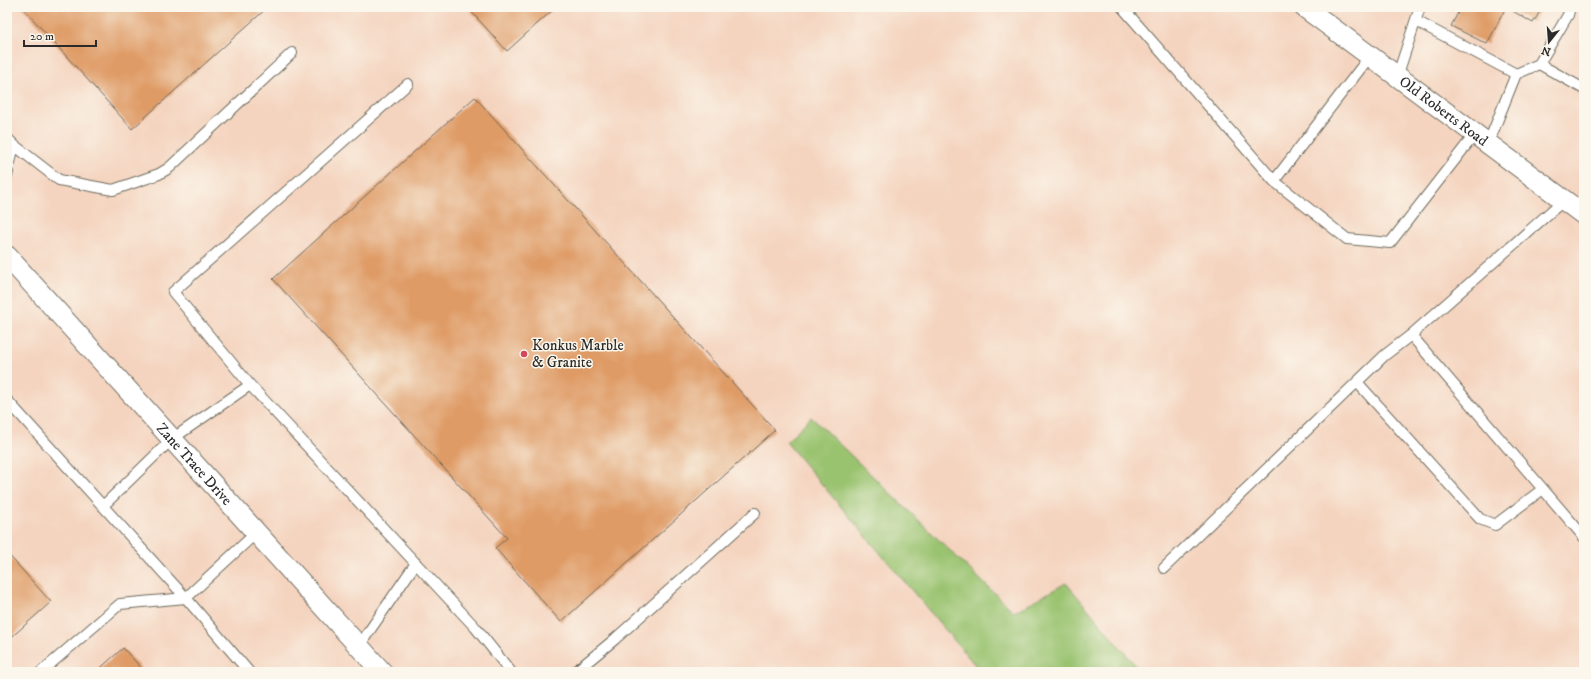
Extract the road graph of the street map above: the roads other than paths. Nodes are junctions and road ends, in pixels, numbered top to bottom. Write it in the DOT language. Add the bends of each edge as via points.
graph roads {
  1 [pos="1122,7"];
  2 [pos="1420,7"];
  3 [pos="1570,7"];
  4 [pos="1308,8"];
  5 [pos="1416,21"];
  6 [pos="292,53"];
  7 [pos="1370,56"];
  8 [pos="1539,64"];
  9 [pos="1516,74"];
  10 [pos="1397,76"];
  11 [pos="408,84"];
  12 [pos="1584,89"];
  13 [pos="1481,139"];
  14 [pos="11,141"];
  15 [pos="7,176"];
  16 [pos="1274,181"];
  17 [pos="1564,200"];
  18 [pos="1584,215"];
  19 [pos="7,256"];
  20 [pos="1411,335"];
  21 [pos="1357,382"];
  22 [pos="250,385"];
  23 [pos="7,400"];
  24 [pos="172,439"];
  25 [pos="1543,490"];
  26 [pos="103,506"];
  27 [pos="755,513"];
  28 [pos="257,532"];
  29 [pos="1584,537"];
  30 [pos="416,564"];
  31 [pos="1164,568"];
  32 [pos="186,598"];
  33 [pos="359,646"];
  34 [pos="40,672"];
  35 [pos="249,672"];
  36 [pos="382,672"];
  37 [pos="511,672"];
  38 [pos="575,672"];
  1 -- 16 [label="lane"];
  2 -- 5 [label="lane"];
  3 -- 8 [label="lane" via="1568,16"];
  4 -- 7 [label="street, Old Roberts Road"];
  5 -- 9 [label="lane"];
  5 -- 10 [label="lane"];
  6 -- 14 [label="lane" via="169,168 113,190 59,180"];
  7 -- 10 [label="street, Old Roberts Road"];
  7 -- 16 [label="lane"];
  8 -- 9 [label="lane"];
  8 -- 12 [label="lane"];
  9 -- 13 [label="lane"];
  10 -- 13 [label="street, Old Roberts Road"];
  11 -- 22 [label="lane" via="173,292"];
  13 -- 16 [label="lane" via="1390,243 1347,239"];
  13 -- 17 [label="street, Old Roberts Road"];
  14 -- 15 [label="lane"];
  17 -- 18 [label="street, Old Roberts Road"];
  17 -- 20 [label="lane"];
  19 -- 24 [label="street, Zane Trace Drive"];
  20 -- 21 [label="lane"];
  20 -- 25 [label="lane"];
  21 -- 25 [label="lane" via="1480,519 1495,525"];
  21 -- 31 [label="lane"];
  22 -- 24 [label="lane"];
  22 -- 30 [label="lane"];
  23 -- 26 [label="lane"];
  24 -- 26 [label="lane"];
  24 -- 28 [label="street, Zane Trace Drive"];
  25 -- 29 [label="lane"];
  26 -- 32 [label="lane"];
  27 -- 38 [label="lane"];
  28 -- 32 [label="lane"];
  28 -- 33 [label="street, Zane Trace Drive"];
  30 -- 33 [label="lane"];
  30 -- 37 [label="lane" via="475,627"];
  32 -- 34 [label="lane" via="120,604"];
  32 -- 35 [label="lane"];
  33 -- 36 [label="street, Zane Trace Drive"];
}
